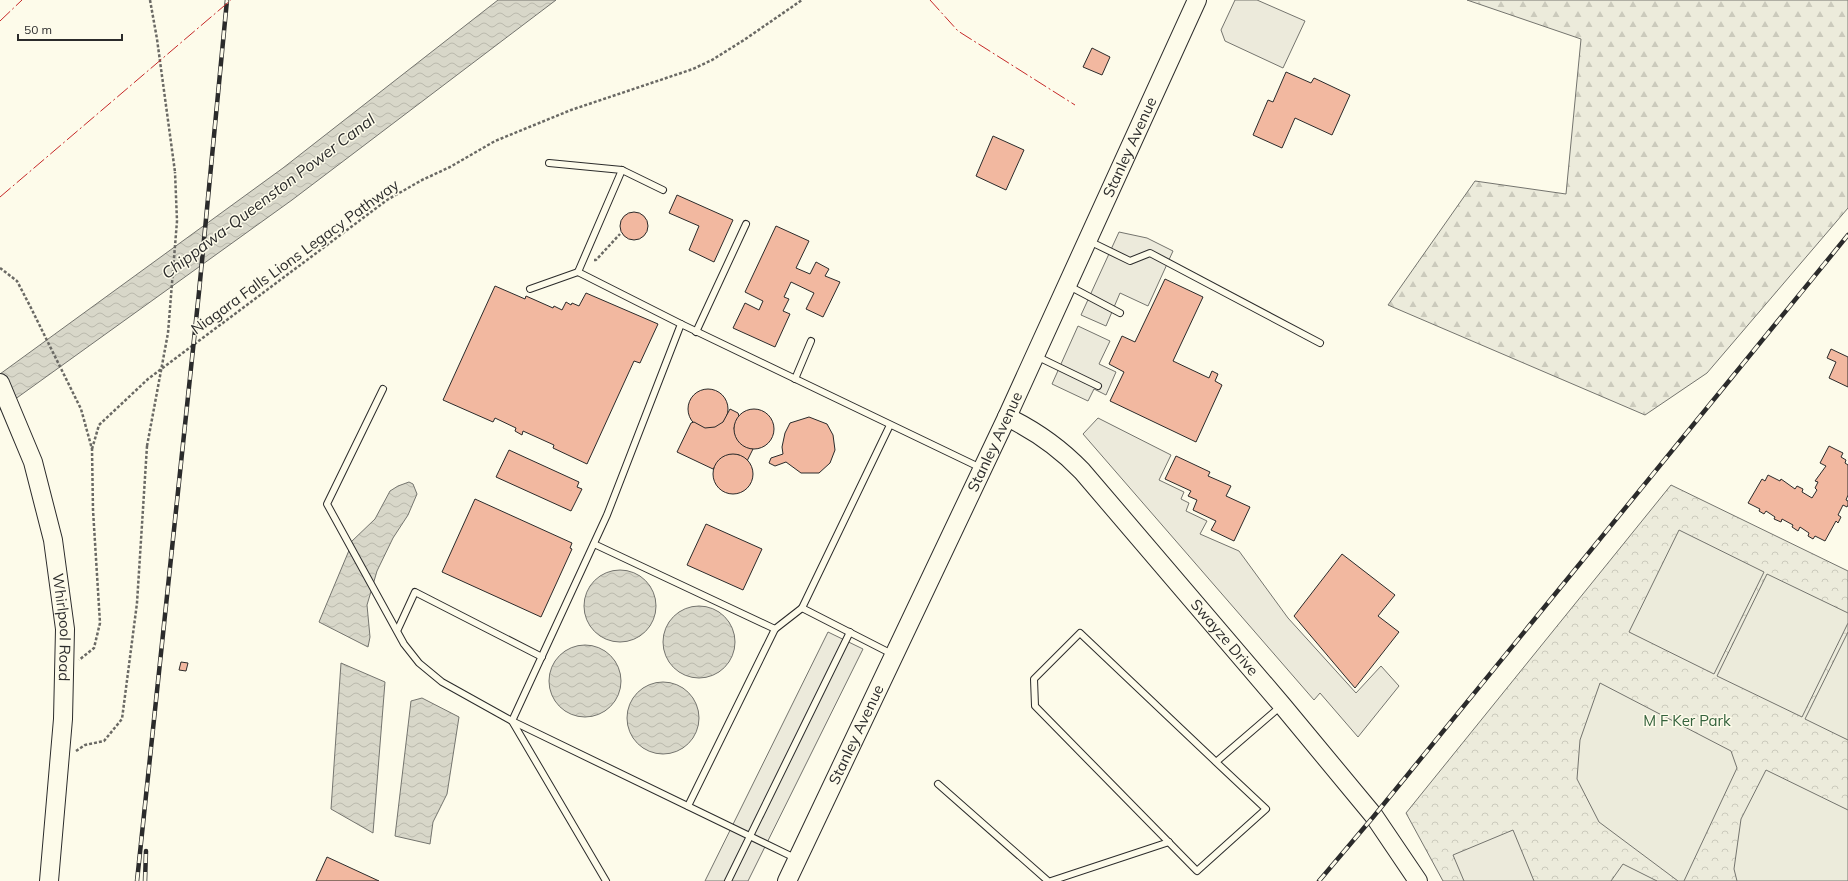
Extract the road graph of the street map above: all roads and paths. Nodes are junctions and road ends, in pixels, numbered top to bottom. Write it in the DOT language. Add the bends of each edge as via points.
graph roads {
  1 [pos="150,0"];
  2 [pos="802,0"];
  3 [pos="1197,0"];
  4 [pos="549,163"];
  5 [pos="622,170"];
  6 [pos="663,190"];
  7 [pos="746,224"];
  8 [pos="620,234"];
  9 [pos="1088,240"];
  10 [pos="583,260"];
  11 [pos="0,268"];
  12 [pos="578,272"];
  13 [pos="1068,285"];
  14 [pos="530,289"];
  15 [pos="1120,313"];
  16 [pos="681,324"];
  17 [pos="696,332"];
  18 [pos="811,341"];
  19 [pos="1320,343"];
  20 [pos="1036,355"];
  21 [pos="795,379"];
  22 [pos="0,383"];
  23 [pos="1098,386"];
  24 [pos="383,389"];
  25 [pos="1007,417"];
  26 [pos="890,425"];
  27 [pos="92,449"];
  28 [pos="982,469"];
  29 [pos="594,544"];
  30 [pos="802,608"];
  31 [pos="398,629"];
  32 [pos="775,629"];
  33 [pos="850,632"];
  34 [pos="895,655"];
  35 [pos="542,657"];
  36 [pos="65,661"];
  37 [pos="1282,705"];
  38 [pos="512,721"];
  39 [pos="1216,762"];
  40 [pos="59,766"];
  41 [pos="938,784"];
  42 [pos="688,806"];
  43 [pos="750,836"];
  44 [pos="1169,842"];
  45 [pos="798,859"];
  46 [pos="49,881"];
  47 [pos="606,881"];
  48 [pos="728,881"];
  49 [pos="787,881"];
  50 [pos="1049,881"];
  51 [pos="1418,881"];
  1 -- 40 [label="path, bridge" via="175,172 177,221 168,333 147,446 137,603 122,719 104,741 85,744"];
  2 -- 27 [label="path, Niagara Falls Lions Legacy Pathway" via="712,60 571,110 495,141 387,200 148,379 99,425"];
  3 -- 9 [label="street, Stanley Avenue"];
  4 -- 5 [label="lane"];
  5 -- 6 [label="lane"];
  5 -- 10 [label="lane"];
  7 -- 17 [label="lane"];
  8 -- 10 [label="path" via="596,260"];
  9 -- 13 [label="street, Stanley Avenue"];
  9 -- 19 [label="lane" via="1130,261 1150,253"];
  10 -- 12 [label="lane"];
  11 -- 27 [label="path, Niagara Falls Lions Legacy Pathway" via="17,281 30,306 81,409"];
  12 -- 14 [label="lane"];
  12 -- 16 [label="lane"];
  13 -- 15 [label="lane"];
  13 -- 20 [label="street, Stanley Avenue"];
  16 -- 17 [label="lane"];
  16 -- 29 [label="lane"];
  17 -- 21 [label="lane"];
  18 -- 21 [label="lane"];
  20 -- 23 [label="lane"];
  20 -- 25 [label="street, Stanley Avenue"];
  21 -- 26 [label="lane"];
  22 -- 36 [label="street, Whirlpool Road" via="33,462 53,540 65,629"];
  24 -- 31 [label="lane" via="327,504"];
  25 -- 28 [label="street, Stanley Avenue"];
  25 -- 37 [label="street, Swayze Drive" via="1042,436 1064,452"];
  26 -- 28 [label="lane"];
  26 -- 30 [label="lane"];
  27 -- 36 [label="path, Niagara Falls Lions Legacy Pathway" via="100,623 94,648 81,659"];
  28 -- 34 [label="street, Stanley Avenue"];
  29 -- 32 [label="lane"];
  29 -- 35 [label="lane"];
  30 -- 32 [label="lane"];
  30 -- 33 [label="lane"];
  31 -- 35 [label="lane" via="415,592"];
  31 -- 38 [label="lane" via="404,644 419,663 442,682"];
  32 -- 42 [label="lane"];
  33 -- 34 [label="lane"];
  33 -- 43 [label="lane"];
  34 -- 45 [label="street, Stanley Avenue"];
  35 -- 38 [label="lane"];
  36 -- 40 [label="street, Whirlpool Road"];
  37 -- 39 [label="lane"];
  37 -- 51 [label="street, Swayze Drive" via="1374,816"];
  38 -- 42 [label="lane"];
  38 -- 47 [label="lane"];
  39 -- 44 [label="lane" via="1266,809 1197,871"];
  39 -- 44 [label="lane" via="1080,633 1034,679 1035,706"];
  40 -- 46 [label="street, Whirlpool Road"];
  41 -- 50 [label="lane"];
  42 -- 43 [label="lane"];
  43 -- 45 [label="lane"];
  43 -- 48 [label="lane"];
  44 -- 50 [label="lane"];
  45 -- 49 [label="street, Stanley Avenue"];
}
